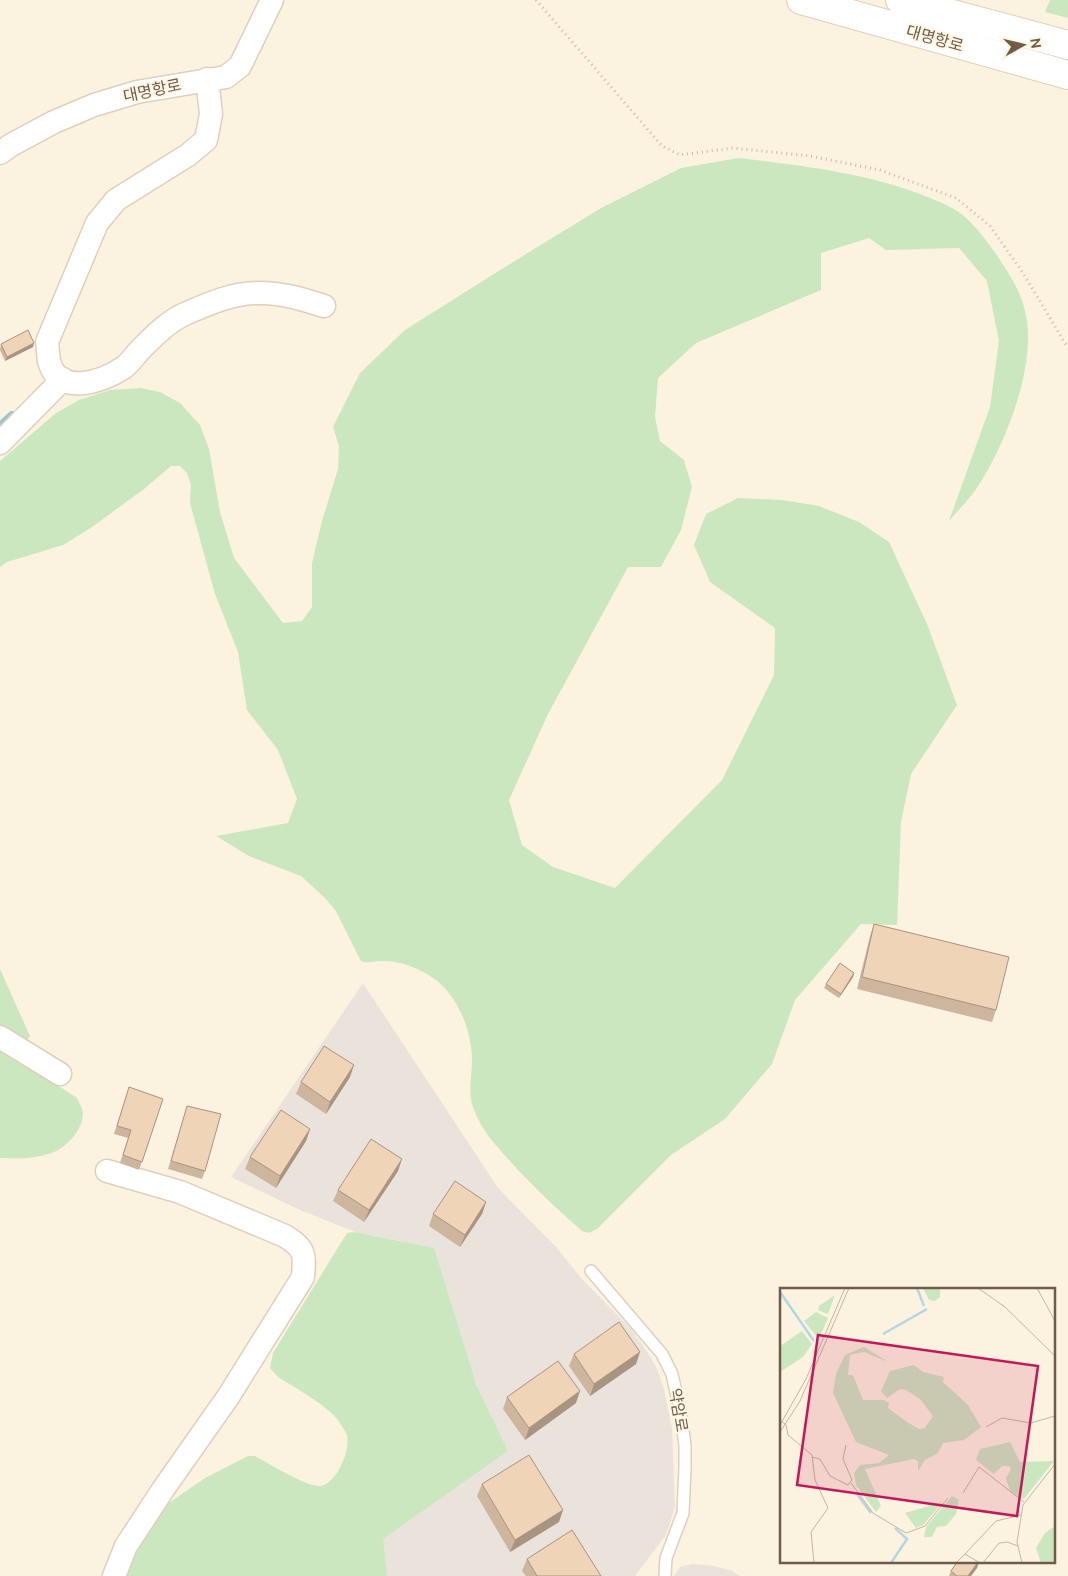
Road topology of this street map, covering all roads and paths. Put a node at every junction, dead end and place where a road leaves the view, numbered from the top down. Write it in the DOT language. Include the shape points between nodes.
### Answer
graph roads {
  1 [pos="272,0"];
  2 [pos="536,0"];
  3 [pos="801,0"];
  4 [pos="900,0"];
  5 [pos="1068,45"];
  6 [pos="1068,75"];
  7 [pos="207,79"];
  8 [pos="0,153"];
  9 [pos="324,306"];
  10 [pos="1068,348"];
  11 [pos="64,379"];
  12 [pos="0,443"];
  13 [pos="0,1037"];
  14 [pos="60,1074"];
  15 [pos="107,1171"];
  16 [pos="591,1270"];
  17 [pos="114,1576"];
  18 [pos="666,1576"];
  1 -- 7 [label="street, 대명항로" via="240,66 226,76"];
  2 -- 10 [label="path" via="662,146 680,155 732,148 810,156 880,170 956,198 990,226"];
  3 -- 6 [label="main road, 대명항로"];
  4 -- 5 [label="main road, 대명항로"];
  7 -- 8 [label="street, 대명항로" via="137,92 94,105 54,122"];
  7 -- 11 [label="street" via="211,114 206,140 116,200 97,223 47,342 49,362 57,375"];
  9 -- 11 [label="street" via="290,296 256,292 227,298 184,314 157,333 125,367 104,378 87,384 72,384"];
  11 -- 12 [label="street"];
  13 -- 14 [label="street"];
  15 -- 17 [label="street" via="180,1192 285,1236 299,1245 304,1262 303,1277 228,1397 126,1546"];
  16 -- 18 [label="lane, 약암로" via="662,1354 672,1374 680,1410 686,1468 683,1512 666,1558"];
}
